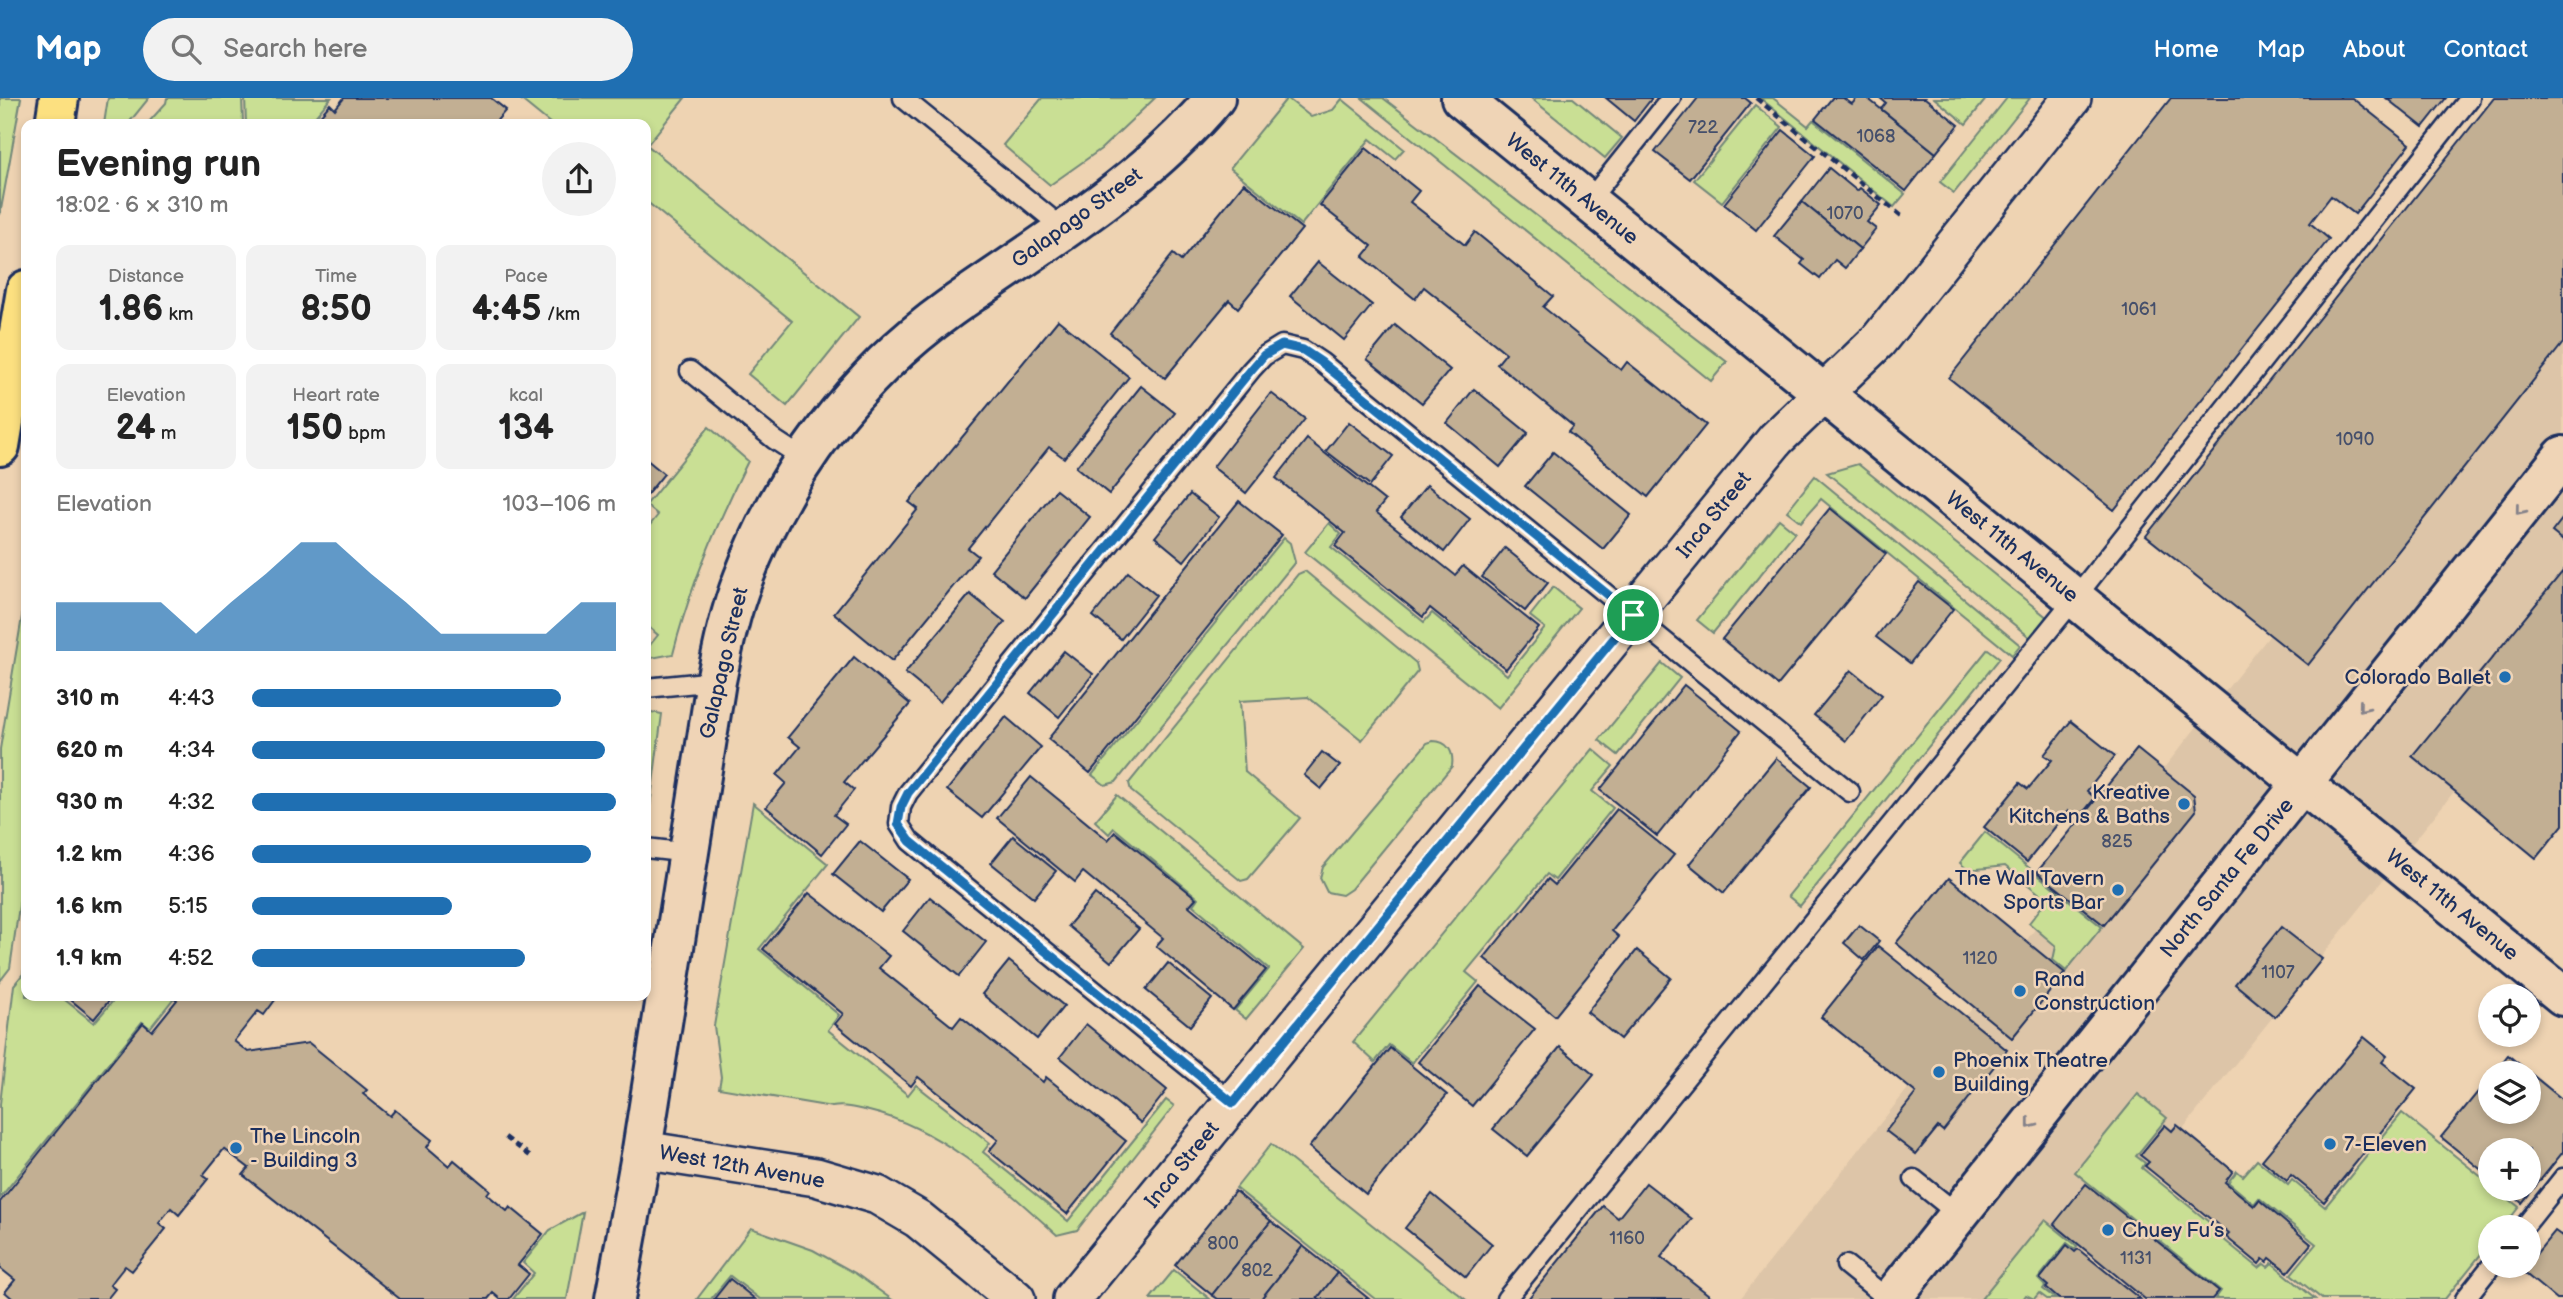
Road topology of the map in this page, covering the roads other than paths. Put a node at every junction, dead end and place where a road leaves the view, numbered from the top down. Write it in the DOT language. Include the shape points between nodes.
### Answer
graph roads {
  1 [pos="59,98"];
  2 [pos="903,98"];
  3 [pos="1215,98"];
  4 [pos="1461,98"];
  5 [pos="1671,98"];
  6 [pos="2072,98"];
  7 [pos="2470,98"];
  8 [pos="56,119"];
  9 [pos="1588,202"];
  10 [pos="1064,229"];
  11 [pos="21,320"];
  12 [pos="690,371"];
  13 [pos="1823,393"];
  14 [pos="0,446"];
  15 [pos="2563,456"];
  16 [pos="804,459"];
  17 [pos="2075,598"];
  18 [pos="1633,615"];
  19 [pos="716,681"];
  20 [pos="651,688"];
  21 [pos="2302,783"];
  22 [pos="1850,792"];
  23 [pos="651,849"];
  24 [pos="689,853"];
  25 [pos="2563,996"];
  26 [pos="1233,1103"];
  27 [pos="642,1150"];
  28 [pos="2563,1178"];
  29 [pos="1914,1179"];
  30 [pos="1959,1215"];
  31 [pos="2534,1215"];
  32 [pos="1846,1265"];
  33 [pos="2482,1278"];
  34 [pos="615,1299"];
  35 [pos="1016,1299"];
  36 [pos="1072,1299"];
  37 [pos="1506,1299"];
  38 [pos="1890,1299"];
  39 [pos="2465,1299"];
  1 -- 8 [label="main road"];
  2 -- 10 [label="lane"];
  3 -- 10 [label="street, Galapago Street" via="1147,168"];
  4 -- 9 [label="street, West 11th Avenue"];
  5 -- 9 [label="lane"];
  6 -- 13 [label="street, Inca Street" via="1878,341"];
  7 -- 17 [label="lane"];
  9 -- 13 [label="street, West 11th Avenue"];
  10 -- 16 [label="street, Galapago Street" via="909,341 848,402"];
  11 -- 14 [label="main road"];
  12 -- 16 [label="lane"];
  13 -- 17 [label="street, West 11th Avenue"];
  13 -- 18 [label="street, Inca Street" via="1776,439"];
  15 -- 21 [label="street, North Santa Fe Drive, one-way"];
  16 -- 19 [label="street, Galapago Street" via="764,530 743,580"];
  17 -- 21 [label="street, West 11th Avenue"];
  17 -- 37 [label="lane"];
  18 -- 22 [label="lane"];
  18 -- 26 [label="street, Inca Street"];
  18 -- 26 [label="lane" via="1303,350 1282,345 1264,355 1251,370 908,793 898,824 910,841"];
  19 -- 20 [label="lane"];
  19 -- 24 [label="street, Galapago Street"];
  21 -- 25 [label="street, West 11th Avenue"];
  21 -- 30 [label="street, North Santa Fe Drive, one-way"];
  23 -- 24 [label="lane"];
  24 -- 27 [label="street, Galapago Street"];
  26 -- 36 [label="street, Inca Street"];
  27 -- 34 [label="street, Galapago Street"];
  27 -- 35 [label="street, West 12th Avenue" via="816,1177 877,1195 918,1219"];
  28 -- 31 [label="lane"];
  29 -- 30 [label="lane"];
  30 -- 38 [label="street, North Santa Fe Drive"];
  32 -- 38 [label="lane"];
  33 -- 39 [label="lane"];
}
